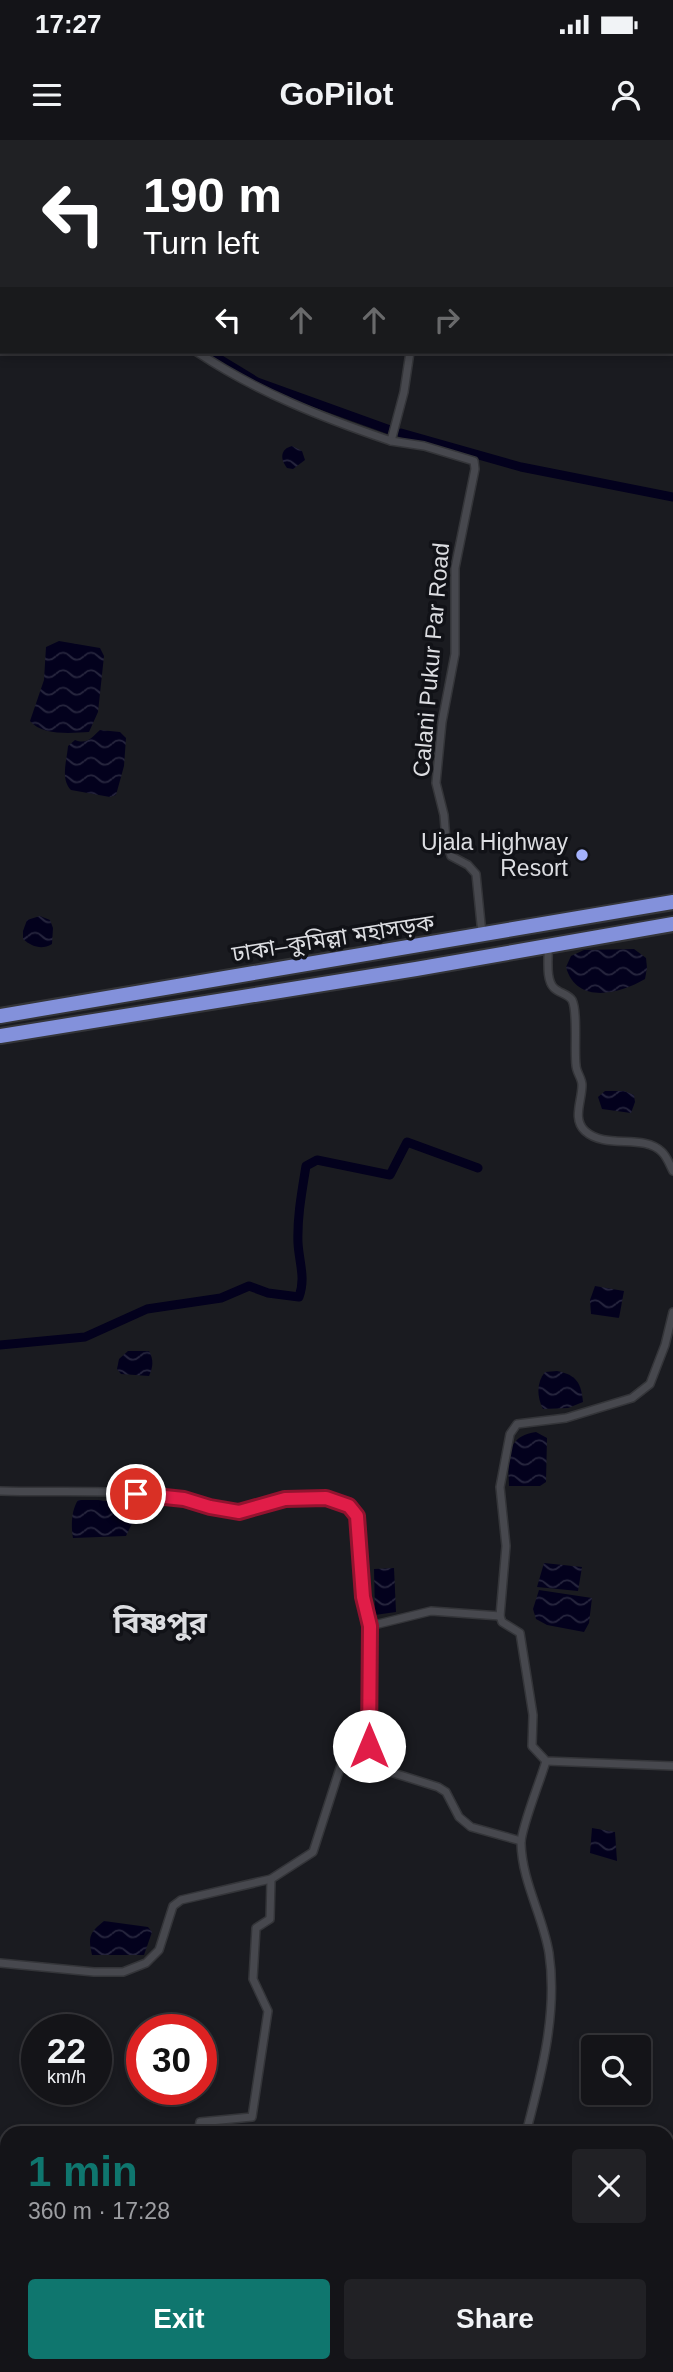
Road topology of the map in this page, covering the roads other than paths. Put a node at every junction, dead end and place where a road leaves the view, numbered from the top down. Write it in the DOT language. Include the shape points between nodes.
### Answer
graph roads {
  1 [pos="200,354"];
  2 [pos="410,354"];
  3 [pos="391,441"];
  4 [pos="673,902"];
  5 [pos="673,923"];
  6 [pos="482,936"];
  7 [pos="548,946"];
  8 [pos="0,1017"];
  9 [pos="0,1037"];
  10 [pos="673,1171"];
  11 [pos="673,1312"];
  12 [pos="0,1491"];
  13 [pos="500,1616"];
  14 [pos="370,1626"];
  15 [pos="369,1746"];
  16 [pos="546,1761"];
  17 [pos="673,1766"];
  18 [pos="521,1841"];
  19 [pos="271,1879"];
  20 [pos="0,1963"];
  21 [pos="199,2126"];
  22 [pos="528,2126"];
  1 -- 3 [label="street" via="233,375 322,417"];
  2 -- 3 [label="street"];
  3 -- 6 [label="street, Calani Pukur Par Road" via="474,461 455,568 455,654 436,783 451,856 476,874"];
  4 -- 6 [label="highway, ঢাকা–কুমিল্লা মহাসড়ক"];
  5 -- 7 [label="highway"];
  6 -- 8 [label="highway, ঢাকা–কুমিল্লা মহাসড়ক"];
  7 -- 9 [label="highway"];
  7 -- 10 [label="street" via="551,984 569,997 574,1007 576,1069 582,1082 580,1125 607,1140 656,1147"];
  11 -- 13 [label="street" via="650,1384 632,1398 566,1418 517,1424 510,1434 500,1487 506,1546"];
  12 -- 14 [label="street" via="88,1490 184,1499 239,1512 285,1499 326,1498 349,1506 357,1516 363,1597"];
  13 -- 14 [label="street" via="431,1611"];
  13 -- 16 [label="street" via="520,1633 533,1715 532,1746"];
  14 -- 15 [label="street"];
  15 -- 18 [label="street" via="387,1771 446,1792 459,1817 471,1827"];
  15 -- 19 [label="street" via="341,1765 313,1852"];
  16 -- 17 [label="street"];
  16 -- 18 [label="street"];
  18 -- 22 [label="street" via="549,1952 551,1997 544,2058"];
  19 -- 20 [label="street" via="181,1900 173,1906 159,1950 146,1963 123,1972"];
  19 -- 21 [label="street" via="270,1919 256,1928 253,1979 268,2011 252,2117 200,2122"];
}
